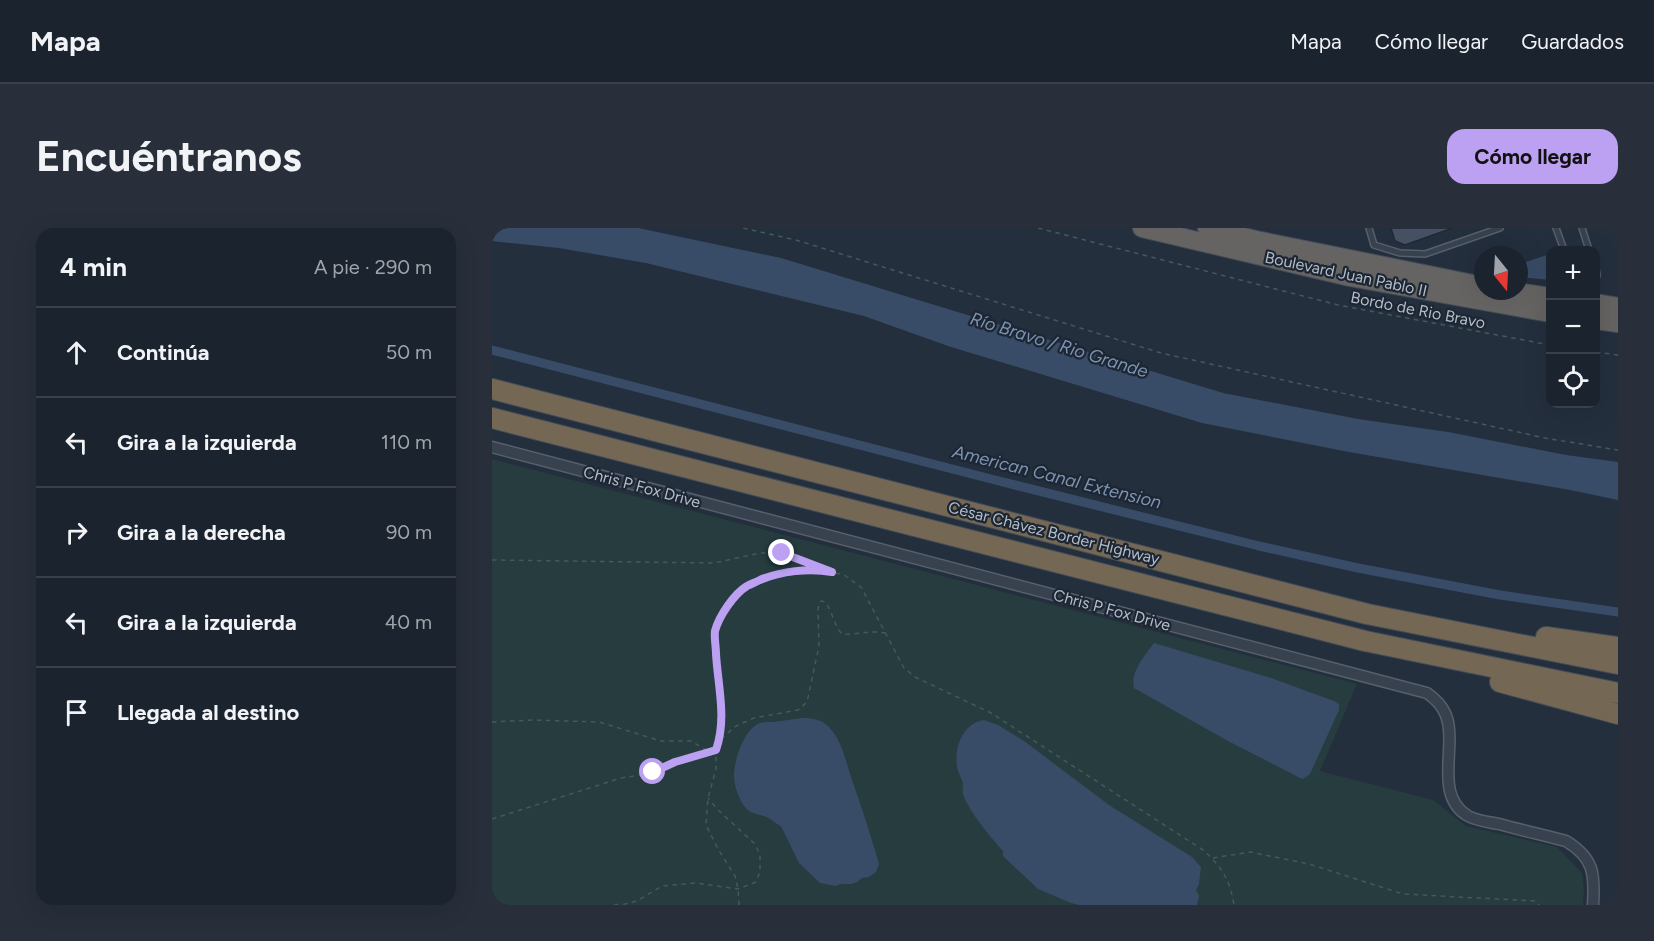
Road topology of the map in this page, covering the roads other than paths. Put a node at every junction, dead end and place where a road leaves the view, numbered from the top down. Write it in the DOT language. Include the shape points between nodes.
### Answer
graph roads {
  1 [pos="1142,228"];
  2 [pos="1369,228"];
  3 [pos="1500,228"];
  4 [pos="1556,228"];
  5 [pos="1582,228"];
  6 [pos="1213,229"];
  7 [pos="1240,232"];
  8 [pos="1563,246"];
  9 [pos="1589,246"];
  10 [pos="1474,284"];
  11 [pos="1528,294"];
  12 [pos="1546,296"];
  13 [pos="1600,304"];
  14 [pos="1618,307"];
  15 [pos="1546,312"];
  16 [pos="1600,321"];
  17 [pos="1618,323"];
  18 [pos="492,389"];
  19 [pos="492,418"];
  20 [pos="492,447"];
  21 [pos="1367,614"];
  22 [pos="1365,641"];
  23 [pos="1618,647"];
  24 [pos="1618,664"];
  25 [pos="1618,693"];
  26 [pos="1618,714"];
  27 [pos="1593,905"];
  1 -- 15 [label="highway, Boulevard Juan Pablo II" via="1350,277"];
  2 -- 3 [label="lane" via="1374,245 1400,253 1425,254"];
  4 -- 8 [label="lane"];
  5 -- 9 [label="lane"];
  6 -- 7 [label="highway, Boulevard Juan Pablo II"];
  7 -- 10 [label="highway, Boulevard Juan Pablo II"];
  11 -- 12 [label="highway"];
  13 -- 14 [label="highway"];
  16 -- 17 [label="highway"];
  18 -- 21 [label="highway, César Chávez Border Highway"];
  19 -- 22 [label="highway, César Chávez Border Highway"];
  20 -- 27 [label="street, Chris P Fox Drive" via="1427,693 1442,706 1449,723 1448,774 1456,804 1470,817 1566,841 1575,847 1592,868"];
  21 -- 23 [label="highway"];
  21 -- 24 [label="highway, César Chávez Border Highway"];
  22 -- 25 [label="highway, César Chávez Border Highway"];
  22 -- 26 [label="highway"];
}
